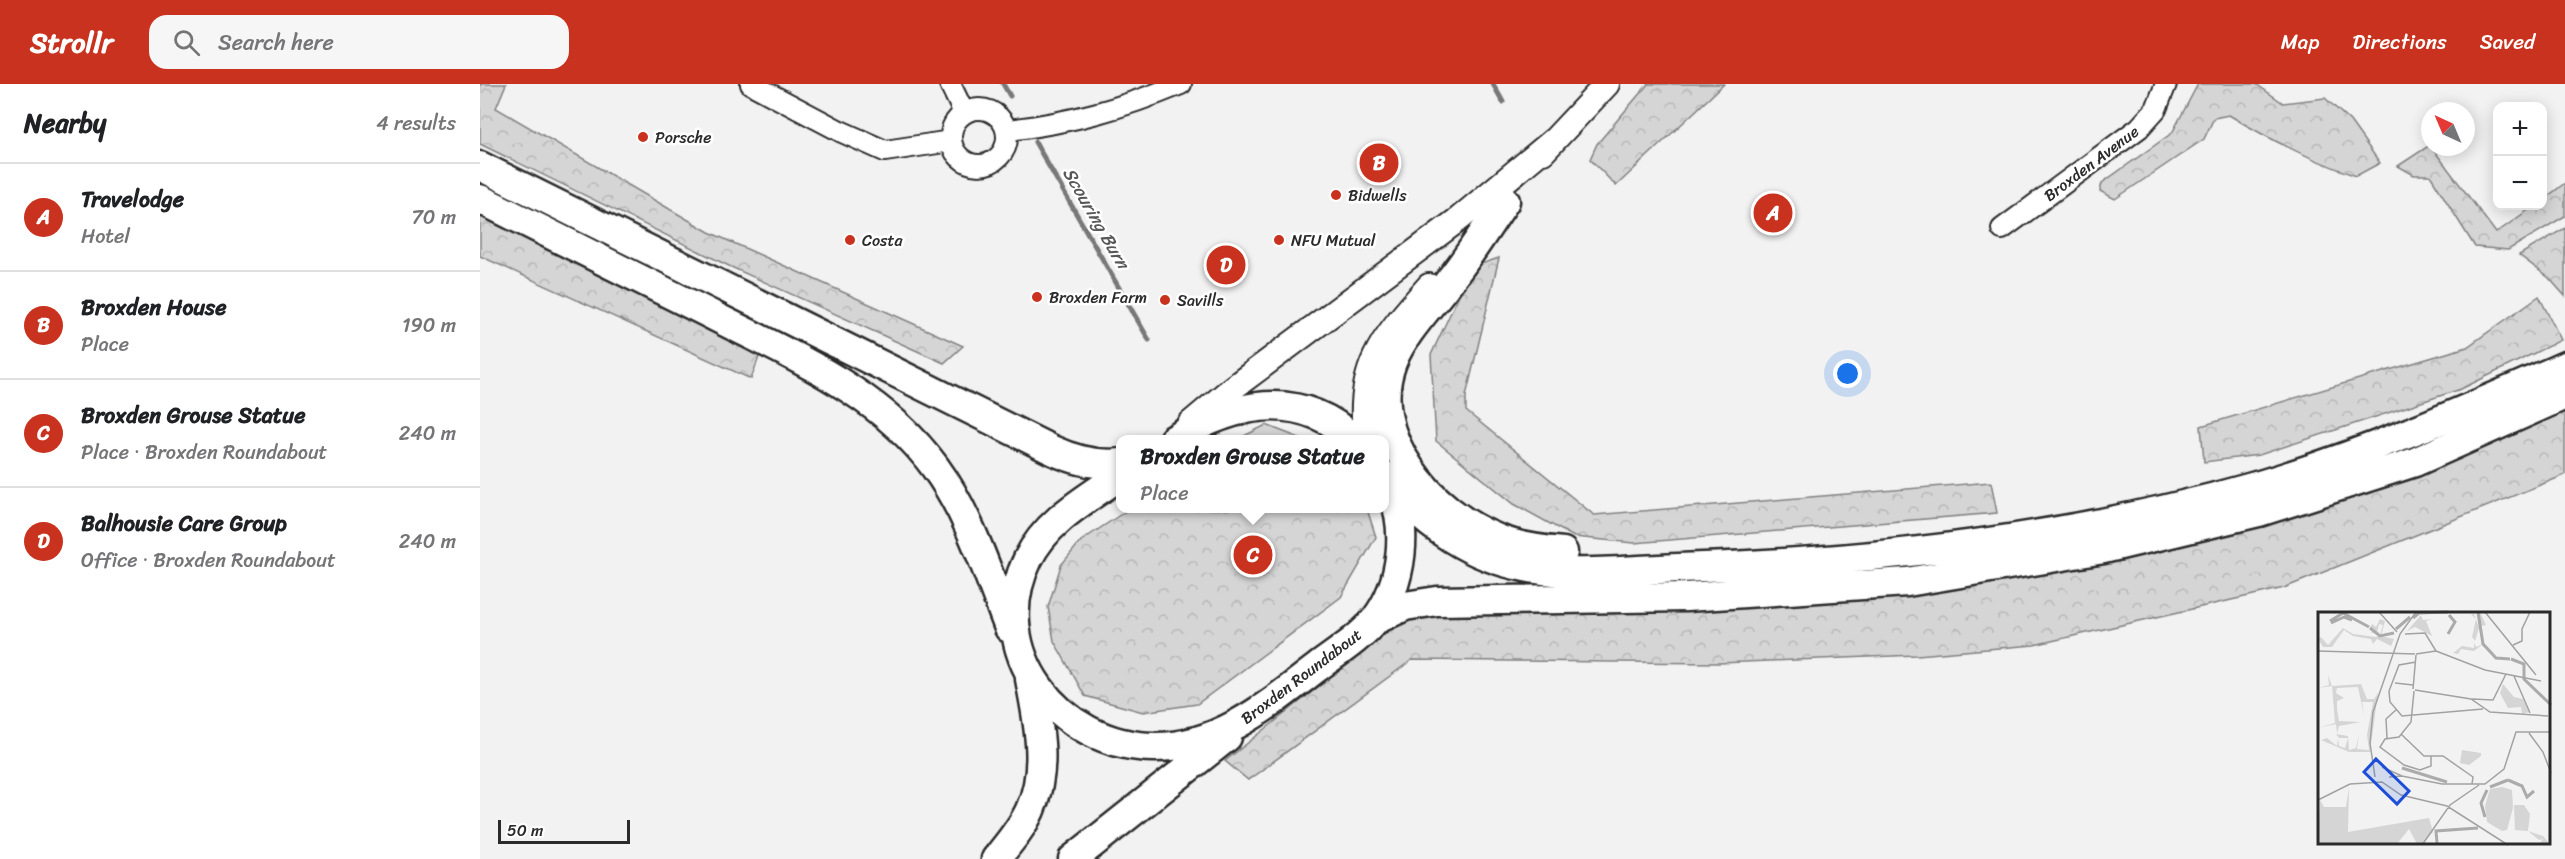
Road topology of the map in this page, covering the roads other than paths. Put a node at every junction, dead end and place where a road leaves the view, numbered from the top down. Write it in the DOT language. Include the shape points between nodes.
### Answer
graph roads {
  1 [pos="751,84"];
  2 [pos="950,84"];
  3 [pos="1181,84"];
  4 [pos="1607,84"];
  5 [pos="2166,84"];
  6 [pos="964,113"];
  7 [pos="1008,130"];
  8 [pos="1554,140"];
  9 [pos="951,141"];
  10 [pos="480,166"];
  11 [pos="480,199"];
  12 [pos="1505,201"];
  13 [pos="2002,229"];
  14 [pos="2565,366"];
  15 [pos="2565,395"];
  16 [pos="1179,435"];
  17 [pos="1182,435"];
  18 [pos="1347,435"];
  19 [pos="1366,435"];
  20 [pos="1116,463"];
  21 [pos="1116,479"];
  22 [pos="1389,481"];
  23 [pos="1389,488"];
  24 [pos="1729,567"];
  25 [pos="1375,620"];
  26 [pos="1017,647"];
  27 [pos="1029,674"];
  28 [pos="1252,717"];
  29 [pos="996,859"];
  30 [pos="1073,859"];
  1 -- 9 [label="street" via="885,151"];
  2 -- 6 [label="street"];
  3 -- 7 [label="street" via="1143,100 1061,124"];
  4 -- 8 [label="main road"];
  5 -- 13 [label="street, Broxden Avenue" via="2156,109 2139,128"];
  6 -- 7 [label="street" via="980,108 990,111"];
  6 -- 9 [label="street" via="954,123"];
  7 -- 9 [label="street" via="1006,148 988,164 974,166 961,160"];
  8 -- 12 [label="main road"];
  8 -- 16 [label="main road" via="1459,219 1234,387"];
  10 -- 20 [label="highway" via="1067,457 1098,464"];
  11 -- 26 [label="highway" via="820,370 885,414 920,448 948,485"];
  12 -- 19 [label="main road" via="1380,347 1366,385"];
  12 -- 24 [label="highway" via="1392,362 1387,384 1389,424 1403,457 1423,485 1459,518 1495,538 1535,549"];
  14 -- 24 [label="highway" via="2401,438 2262,484 2094,524 1926,552"];
  15 -- 25 [label="highway" via="2415,462 2259,512 2104,549 1907,582 1686,597 1437,601 1405,606"];
  17 -- 18 [label="highway" via="1219,414 1258,406 1316,415"];
  21 -- 26 [label="highway, Broxden Roundabout" via="1063,516 1028,558 1016,592"];
  22 -- 24 [label="highway" via="1412,507 1450,537 1490,558 1518,566 1605,570"];
  23 -- 25 [label="highway, Broxden Roundabout" via="1398,514 1400,551 1392,587"];
  25 -- 28 [label="highway, Broxden Roundabout"];
  26 -- 27 [label="highway, Broxden Roundabout"];
  27 -- 28 [label="highway, Broxden Roundabout" via="1071,720 1090,732 1134,746 1179,745"];
  27 -- 29 [label="highway" via="1038,721 1040,774 1029,812"];
  28 -- 30 [label="highway"];
}
